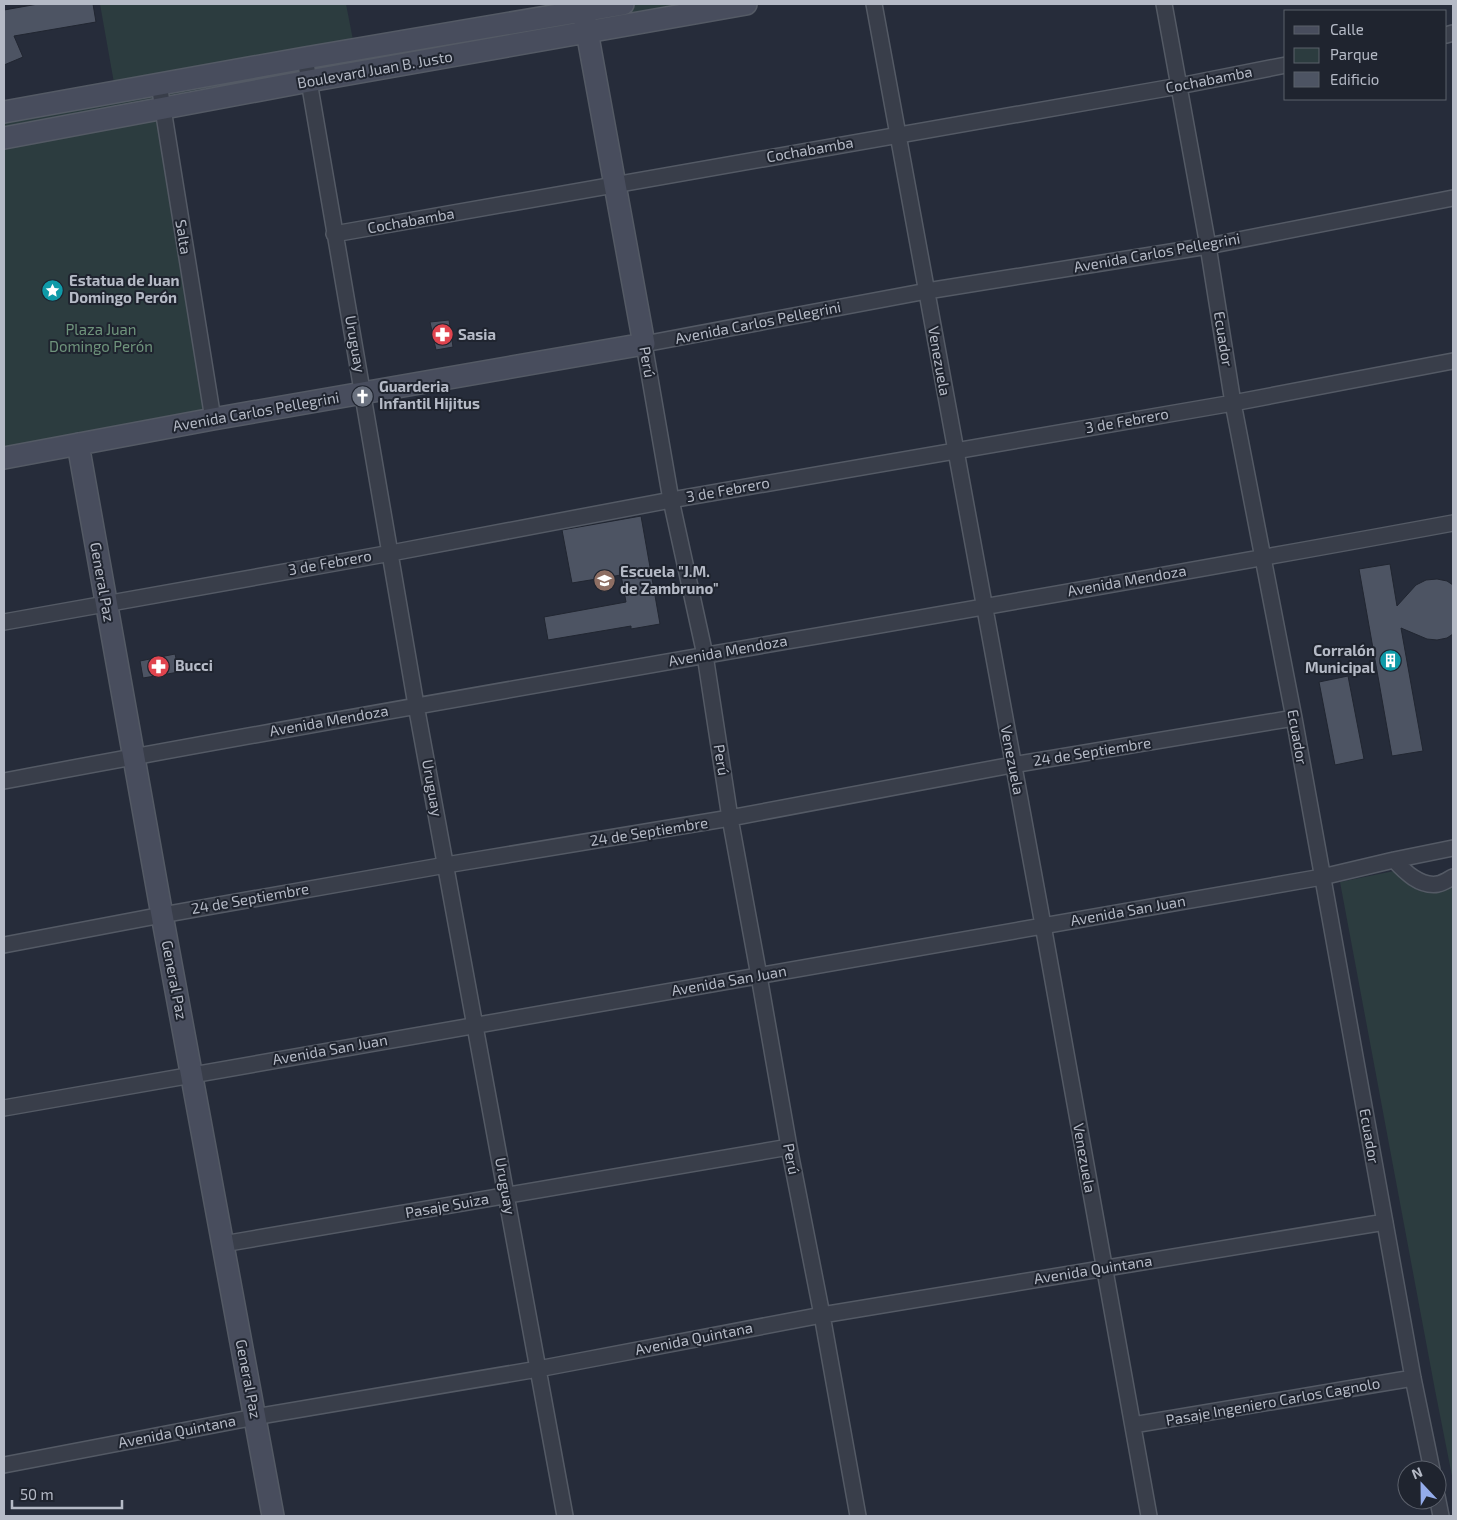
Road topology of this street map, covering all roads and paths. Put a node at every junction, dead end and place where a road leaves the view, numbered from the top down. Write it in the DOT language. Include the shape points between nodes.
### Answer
graph roads {
  1 [pos="623,4"];
  2 [pos="746,4"];
  3 [pos="874,4"];
  4 [pos="1164,4"];
  5 [pos="584,16"];
  6 [pos="305,58"];
  7 [pos="1284,66"];
  8 [pos="309,81"];
  9 [pos="159,84"];
  10 [pos="1179,86"];
  11 [pos="162,109"];
  12 [pos="4,112"];
  13 [pos="899,134"];
  14 [pos="4,138"];
  15 [pos="614,186"];
  16 [pos="1453,198"];
  17 [pos="334,234"];
  18 [pos="1208,246"];
  19 [pos="927,291"];
  20 [pos="644,344"];
  21 [pos="1453,361"];
  22 [pos="364,393"];
  23 [pos="1233,402"];
  24 [pos="212,419"];
  25 [pos="78,444"];
  26 [pos="955,450"];
  27 [pos="4,458"];
  28 [pos="671,500"];
  29 [pos="1453,523"];
  30 [pos="391,552"];
  31 [pos="1264,558"];
  32 [pos="105,603"];
  33 [pos="983,606"];
  34 [pos="4,622"];
  35 [pos="705,655"];
  36 [pos="416,705"];
  37 [pos="1294,718"];
  38 [pos="133,756"];
  39 [pos="1012,765"];
  40 [pos="4,781"];
  41 [pos="730,818"];
  42 [pos="1453,848"];
  43 [pos="1394,860"];
  44 [pos="446,865"];
  45 [pos="1322,877"];
  46 [pos="1453,877"];
  47 [pos="162,915"];
  48 [pos="1043,925"];
  49 [pos="4,945"];
  50 [pos="759,976"];
  51 [pos="476,1025"];
  52 [pos="192,1074"];
  53 [pos="4,1108"];
  54 [pos="788,1147"];
  55 [pos="507,1195"];
  56 [pos="1385,1222"];
  57 [pos="223,1244"];
  58 [pos="1103,1269"];
  59 [pos="822,1315"];
  60 [pos="538,1369"];
  61 [pos="1413,1378"];
  62 [pos="255,1417"];
  63 [pos="1133,1425"];
  64 [pos="1430,1460"];
  65 [pos="4,1465"];
  66 [pos="274,1516"];
  67 [pos="565,1516"];
  68 [pos="858,1516"];
  69 [pos="1149,1516"];
  1 -- 5 [label="street, Boulevard Juan B. Justo"];
  2 -- 5 [label="street, Boulevard Juan B. Justo"];
  3 -- 13 [label="street, Venezuela"];
  4 -- 10 [label="street, Ecuador"];
  5 -- 6 [label="street, Boulevard Juan B. Justo"];
  5 -- 8 [label="street, Boulevard Juan B. Justo"];
  5 -- 15 [label="street, Perú"];
  6 -- 8 [label="street, Uruguay"];
  6 -- 9 [label="street, Boulevard Juan B. Justo"];
  7 -- 10 [label="street, Cochabamba"];
  8 -- 11 [label="street, Boulevard Juan B. Justo"];
  8 -- 17 [label="street, Uruguay"];
  9 -- 11 [label="street, Salta"];
  9 -- 12 [label="street, Boulevard Juan B. Justo"];
  10 -- 13 [label="street, Cochabamba"];
  10 -- 18 [label="street, Ecuador"];
  11 -- 14 [label="street, Boulevard Juan B. Justo"];
  11 -- 24 [label="street, Salta"];
  13 -- 15 [label="street, Cochabamba"];
  13 -- 19 [label="street, Venezuela"];
  15 -- 17 [label="street, Cochabamba"];
  15 -- 20 [label="street, Perú"];
  16 -- 18 [label="street, Avenida Carlos Pellegrini"];
  17 -- 22 [label="street, Uruguay"];
  18 -- 19 [label="street, Avenida Carlos Pellegrini"];
  18 -- 23 [label="street, Ecuador"];
  19 -- 20 [label="street, Avenida Carlos Pellegrini"];
  19 -- 26 [label="street, Venezuela"];
  20 -- 22 [label="street, Avenida Carlos Pellegrini"];
  20 -- 28 [label="street, Perú"];
  21 -- 23 [label="street, 3 de Febrero"];
  22 -- 24 [label="street, Avenida Carlos Pellegrini"];
  22 -- 30 [label="street, Uruguay"];
  23 -- 26 [label="street, 3 de Febrero"];
  23 -- 31 [label="street, Ecuador"];
  24 -- 25 [label="street, Avenida Carlos Pellegrini"];
  25 -- 27 [label="street, Avenida Carlos Pellegrini"];
  25 -- 32 [label="street, General Paz"];
  26 -- 28 [label="street, 3 de Febrero"];
  26 -- 33 [label="street, Venezuela"];
  28 -- 30 [label="street, 3 de Febrero"];
  28 -- 35 [label="street, Perú"];
  29 -- 31 [label="street, Avenida Mendoza"];
  30 -- 32 [label="street, 3 de Febrero"];
  30 -- 36 [label="street, Uruguay"];
  31 -- 33 [label="street, Avenida Mendoza"];
  31 -- 37 [label="street, Ecuador"];
  32 -- 34 [label="street, 3 de Febrero"];
  32 -- 38 [label="street, General Paz"];
  33 -- 35 [label="street, Avenida Mendoza"];
  33 -- 39 [label="street, Venezuela"];
  35 -- 36 [label="street, Avenida Mendoza"];
  35 -- 41 [label="street, Perú"];
  36 -- 38 [label="street, Avenida Mendoza"];
  36 -- 44 [label="street, Uruguay"];
  37 -- 39 [label="street, 24 de Septiembre"];
  37 -- 45 [label="street, Ecuador"];
  38 -- 40 [label="street, Avenida Mendoza"];
  38 -- 47 [label="street, General Paz"];
  39 -- 41 [label="street, 24 de Septiembre"];
  39 -- 48 [label="street, Venezuela"];
  41 -- 44 [label="street, 24 de Septiembre"];
  41 -- 50 [label="street, Perú"];
  42 -- 43 [label="street, Avenida San Juan"];
  43 -- 45 [label="street, Avenida San Juan"];
  43 -- 46 [label="street" via="1418,881 1438,884"];
  44 -- 47 [label="street, 24 de Septiembre"];
  44 -- 51 [label="street, Uruguay"];
  45 -- 48 [label="street, Avenida San Juan"];
  45 -- 56 [label="street, Ecuador"];
  47 -- 49 [label="street, 24 de Septiembre"];
  47 -- 52 [label="street, General Paz"];
  48 -- 50 [label="street, Avenida San Juan"];
  48 -- 58 [label="street, Venezuela"];
  50 -- 51 [label="street, Avenida San Juan"];
  50 -- 54 [label="street, Perú"];
  51 -- 52 [label="street, Avenida San Juan"];
  51 -- 55 [label="street, Uruguay"];
  52 -- 53 [label="street, Avenida San Juan"];
  52 -- 57 [label="street, General Paz"];
  54 -- 55 [label="street, Pasaje Suiza"];
  54 -- 59 [label="street, Perú"];
  55 -- 57 [label="street, Pasaje Suiza"];
  55 -- 60 [label="street, Uruguay"];
  56 -- 58 [label="street, Avenida Quintana"];
  56 -- 61 [label="street, Ecuador"];
  57 -- 62 [label="street, General Paz"];
  58 -- 59 [label="street, Avenida Quintana"];
  58 -- 63 [label="street, Venezuela"];
  59 -- 60 [label="street, Avenida Quintana"];
  59 -- 68 [label="street, Perú"];
  60 -- 62 [label="street, Avenida Quintana"];
  60 -- 67 [label="street, Uruguay"];
  61 -- 63 [label="street, Pasaje Ingeniero Carlos Cagnolo"];
  61 -- 64 [label="street, Ecuador"];
  62 -- 65 [label="street, Avenida Quintana"];
  62 -- 66 [label="street, General Paz"];
  63 -- 69 [label="street, Venezuela"];
}
